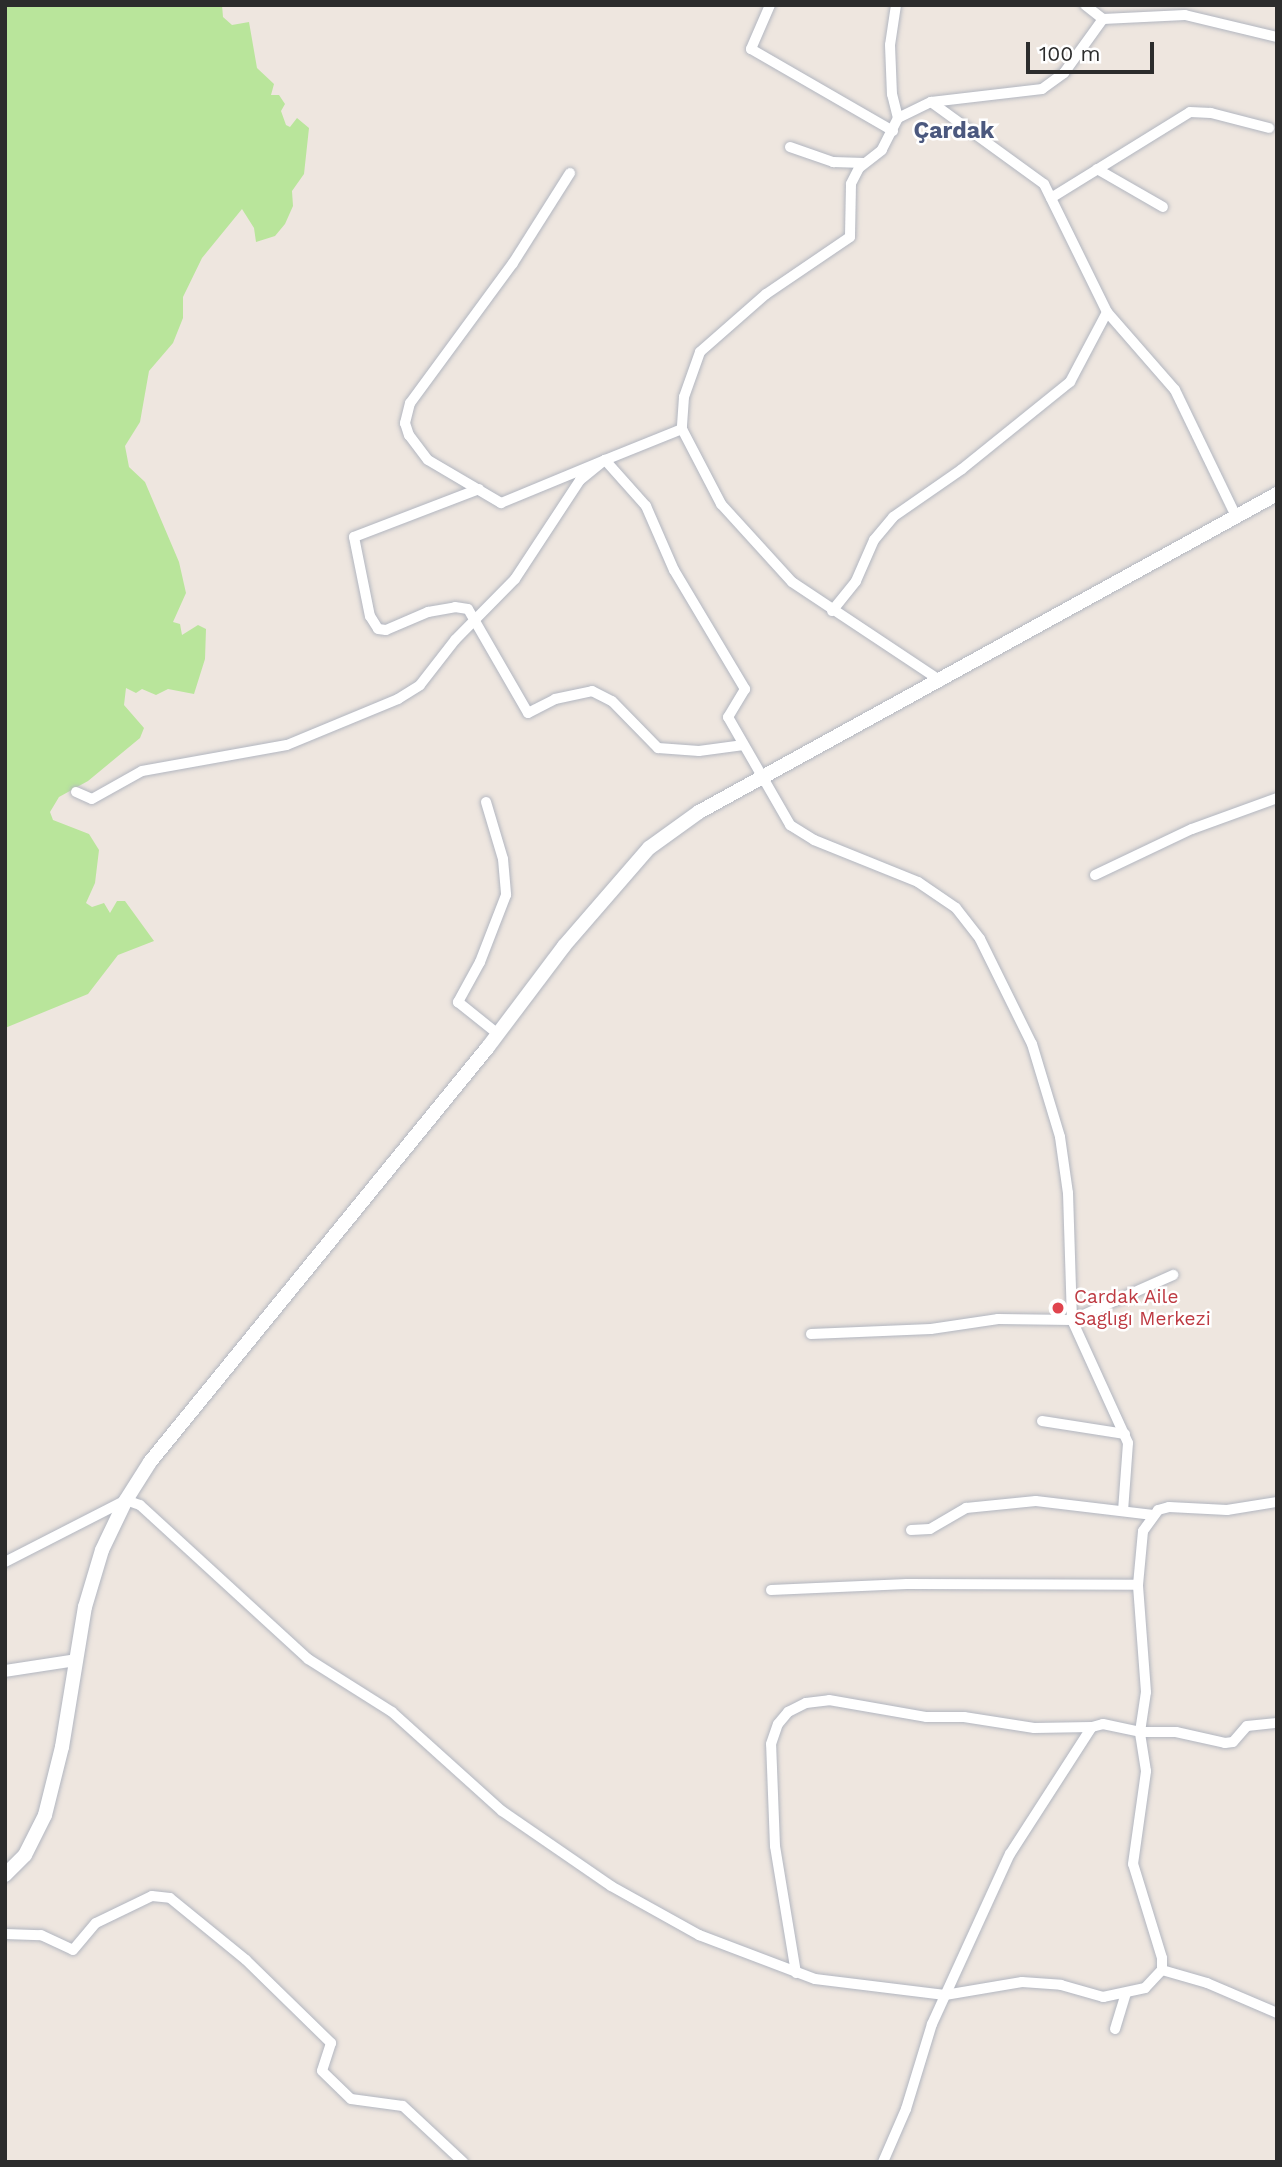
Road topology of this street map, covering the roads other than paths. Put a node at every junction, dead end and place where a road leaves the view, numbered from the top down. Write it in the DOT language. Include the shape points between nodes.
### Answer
graph roads {
  1 [pos="770,5"];
  2 [pos="896,5"];
  3 [pos="1085,5"];
  4 [pos="1103,19"];
  5 [pos="1277,37"];
  6 [pos="931,102"];
  7 [pos="898,118"];
  8 [pos="1269,128"];
  9 [pos="893,131"];
  10 [pos="790,147"];
  11 [pos="865,163"];
  12 [pos="1097,169"];
  13 [pos="570,173"];
  14 [pos="1051,198"];
  15 [pos="1163,207"];
  16 [pos="1107,312"];
  17 [pos="682,429"];
  18 [pos="605,460"];
  19 [pos="480,489"];
  20 [pos="1277,494"];
  21 [pos="1237,518"];
  22 [pos="832,611"];
  23 [pos="476,619"];
  24 [pos="941,681"];
  25 [pos="744,745"];
  26 [pos="763,779"];
  27 [pos="76,792"];
  28 [pos="1277,798"];
  29 [pos="486,803"];
  30 [pos="1095,875"];
  31 [pos="498,1034"];
  32 [pos="1173,1275"];
  33 [pos="1072,1320"];
  34 [pos="811,1334"];
  35 [pos="1042,1421"];
  36 [pos="1125,1434"];
  37 [pos="126,1500"];
  38 [pos="1277,1502"];
  39 [pos="1123,1511"];
  40 [pos="1153,1516"];
  41 [pos="911,1530"];
  42 [pos="5,1562"];
  43 [pos="1138,1585"];
  44 [pos="771,1590"];
  45 [pos="76,1660"];
  46 [pos="5,1671"];
  47 [pos="1277,1723"];
  48 [pos="1092,1727"];
  49 [pos="1140,1732"];
  50 [pos="5,1875"];
  51 [pos="5,1934"];
  52 [pos="1162,1970"];
  53 [pos="796,1973"];
  54 [pos="1126,1994"];
  55 [pos="945,1995"];
  56 [pos="1277,2012"];
  57 [pos="1115,2029"];
  58 [pos="463,2162"];
  59 [pos="883,2162"];
  1 -- 9 [label="street" via="751,49"];
  2 -- 7 [label="street" via="890,45 891,94"];
  3 -- 4 [label="street"];
  4 -- 5 [label="street" via="1185,15"];
  4 -- 6 [label="street" via="1065,73 1042,89"];
  6 -- 7 [label="street"];
  6 -- 14 [label="street" via="1044,184"];
  7 -- 9 [label="street"];
  8 -- 12 [label="street" via="1195,111"];
  9 -- 11 [label="street"];
  10 -- 11 [label="street" via="833,162"];
  11 -- 17 [label="street" via="851,184 850,237 766,294 700,352 684,397"];
  12 -- 14 [label="street"];
  12 -- 15 [label="street"];
  13 -- 19 [label="street" via="406,415 409,435 428,460"];
  14 -- 16 [label="street"];
  16 -- 21 [label="street" via="1175,390"];
  16 -- 22 [label="street" via="1070,382 886,523 856,581"];
  17 -- 18 [label="street"];
  17 -- 22 [label="street" via="721,503 792,582"];
  18 -- 19 [label="street" via="501,503"];
  18 -- 23 [label="street" via="580,480 515,579"];
  18 -- 25 [label="street" via="646,506 674,570 746,688 728,712"];
  19 -- 23 [label="street" via="354,537 370,616 378,629 455,607 468,609"];
  20 -- 21 [label="main road"];
  21 -- 24 [label="main road"];
  22 -- 24 [label="street"];
  23 -- 25 [label="street" via="528,713 555,699 592,691 612,701 658,748 699,751"];
  23 -- 27 [label="street" via="434,663 420,685 398,699 287,745 181,768 142,771 92,799"];
  24 -- 26 [label="main road"];
  25 -- 26 [label="street"];
  26 -- 31 [label="main road" via="699,812 649,848 564,946"];
  26 -- 33 [label="street" via="799,833 918,882 956,908 980,939 1032,1044 1060,1137 1068,1193"];
  28 -- 30 [label="street" via="1192,829"];
  29 -- 31 [label="street" via="503,859 506,895 458,1002"];
  31 -- 37 [label="main road" via="150,1462"];
  32 -- 33 [label="street"];
  33 -- 34 [label="street" via="998,1319 931,1329"];
  33 -- 36 [label="street"];
  35 -- 36 [label="street"];
  36 -- 39 [label="street"];
  37 -- 42 [label="street"];
  37 -- 45 [label="main road" via="102,1550"];
  37 -- 53 [label="street" via="140,1505 203,1559 308,1659 392,1712 502,1811 658,1913"];
  38 -- 40 [label="street" via="1227,1510 1169,1507"];
  39 -- 40 [label="street"];
  39 -- 41 [label="street" via="1036,1501 966,1508 930,1529"];
  40 -- 43 [label="street" via="1140,1541"];
  43 -- 44 [label="street" via="986,1588 907,1584"];
  43 -- 49 [label="street" via="1146,1692"];
  45 -- 46 [label="street"];
  45 -- 50 [label="main road" via="46,1815 25,1855"];
  47 -- 49 [label="street" via="1247,1726 1233,1742 1225,1743 1176,1732"];
  48 -- 49 [label="street" via="1103,1724"];
  48 -- 53 [label="street" via="1034,1728 964,1717 926,1717 829,1700 806,1703 788,1712 771,1744 775,1846"];
  48 -- 55 [label="street" via="1010,1854"];
  49 -- 52 [label="street" via="1146,1771 1133,1864"];
  51 -- 58 [label="street" via="41,1935 73,1950 96,1923 152,1896 170,1898 246,1960 331,2043 322,2071 351,2099 403,2105"];
  52 -- 54 [label="street" via="1145,1988"];
  52 -- 56 [label="street"];
  53 -- 55 [label="street"];
  54 -- 55 [label="street" via="1103,1997 1061,1985 1022,1982"];
  54 -- 57 [label="street"];
  55 -- 59 [label="street"];
}
